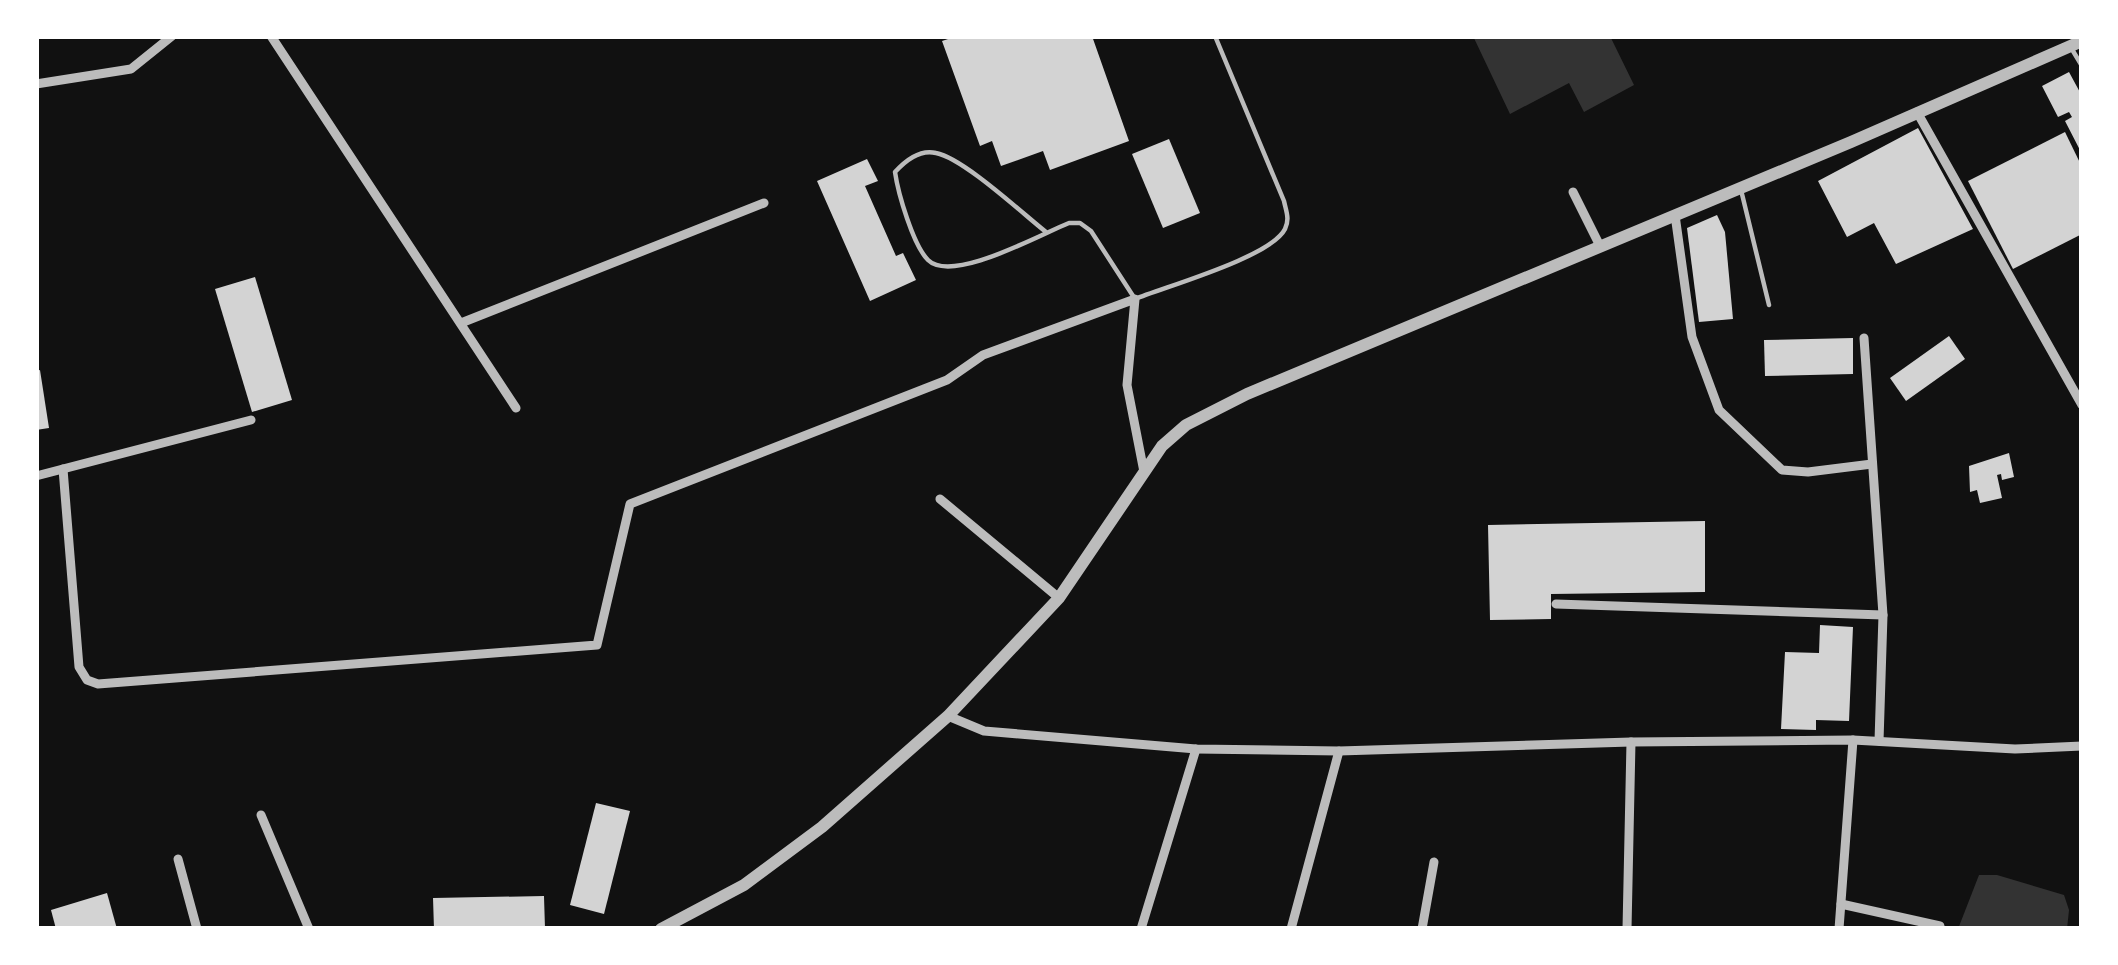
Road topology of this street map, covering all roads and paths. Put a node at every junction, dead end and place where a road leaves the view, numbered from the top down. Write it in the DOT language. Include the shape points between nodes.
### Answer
graph roads {
  1 [pos="172,36"];
  2 [pos="271,36"];
  3 [pos="1215,36"];
  4 [pos="2076,43"];
  5 [pos="2082,66"];
  6 [pos="36,84"];
  7 [pos="1917,112"];
  8 [pos="1740,188"];
  9 [pos="1573,193"];
  10 [pos="764,203"];
  11 [pos="1675,215"];
  12 [pos="1046,232"];
  13 [pos="1600,246"];
  14 [pos="1135,298"];
  15 [pos="1769,305"];
  16 [pos="461,323"];
  17 [pos="1864,338"];
  18 [pos="2082,406"];
  19 [pos="516,408"];
  20 [pos="250,420"];
  21 [pos="1872,464"];
  22 [pos="64,469"];
  23 [pos="1144,472"];
  24 [pos="36,476"];
  25 [pos="940,499"];
  26 [pos="1059,598"];
  27 [pos="1556,604"];
  28 [pos="1882,615"];
  29 [pos="947,716"];
  30 [pos="1852,740"];
  31 [pos="1879,741"];
  32 [pos="1631,742"];
  33 [pos="2082,746"];
  34 [pos="1196,749"];
  35 [pos="1339,751"];
  36 [pos="261,815"];
  37 [pos="178,859"];
  38 [pos="1434,862"];
  39 [pos="1841,904"];
  40 [pos="1940,926"];
  41 [pos="197,929"];
  42 [pos="309,929"];
  43 [pos="661,929"];
  44 [pos="1141,929"];
  45 [pos="1291,929"];
  46 [pos="1422,929"];
  47 [pos="1627,929"];
  48 [pos="1839,929"];
  1 -- 6 [label="street" via="131,69"];
  2 -- 16 [label="street"];
  3 -- 14 [label="lane" via="1288,220 1275,242"];
  4 -- 5 [label="lane"];
  4 -- 7 [label="street"];
  7 -- 8 [label="street"];
  7 -- 18 [label="street"];
  8 -- 11 [label="street"];
  8 -- 15 [label="lane"];
  9 -- 13 [label="street"];
  10 -- 16 [label="street"];
  11 -- 13 [label="street"];
  11 -- 21 [label="street" via="1692,337 1719,410 1782,470"];
  12 -- 12 [label="lane" via="935,152 895,172 926,259 938,265 975,263"];
  12 -- 14 [label="lane" via="1080,223"];
  13 -- 23 [label="street" via="1247,394 1186,425"];
  14 -- 22 [label="street" via="630,504 597,645 98,684 80,667"];
  14 -- 23 [label="street" via="1127,386"];
  16 -- 19 [label="street"];
  17 -- 21 [label="street"];
  20 -- 22 [label="street"];
  21 -- 28 [label="street"];
  22 -- 24 [label="street"];
  23 -- 26 [label="street"];
  25 -- 26 [label="street"];
  26 -- 29 [label="street"];
  27 -- 28 [label="street"];
  28 -- 31 [label="street"];
  29 -- 34 [label="street" via="984,731"];
  29 -- 43 [label="street" via="822,827 744,885"];
  30 -- 31 [label="street"];
  30 -- 32 [label="street"];
  30 -- 39 [label="street"];
  31 -- 33 [label="street"];
  32 -- 35 [label="street"];
  32 -- 47 [label="street"];
  34 -- 35 [label="street"];
  34 -- 44 [label="street"];
  35 -- 45 [label="street"];
  36 -- 42 [label="street"];
  37 -- 41 [label="street"];
  38 -- 46 [label="street"];
  39 -- 40 [label="street"];
  39 -- 48 [label="street"];
}
